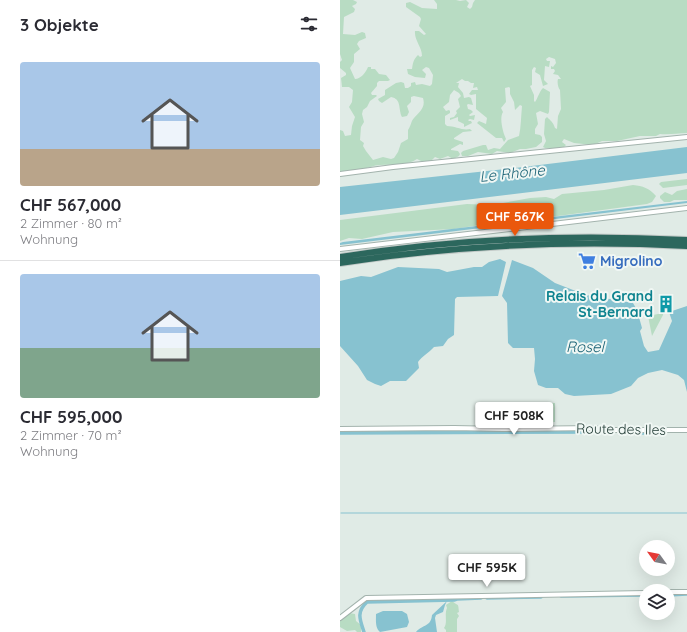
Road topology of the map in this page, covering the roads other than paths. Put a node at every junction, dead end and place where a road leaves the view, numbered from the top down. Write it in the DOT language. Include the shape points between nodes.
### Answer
graph roads {
  1 [pos="687,137"];
  2 [pos="340,174"];
  3 [pos="687,208"];
  4 [pos="687,240"];
  5 [pos="687,246"];
  6 [pos="340,249"];
  7 [pos="340,257"];
  8 [pos="340,263"];
  9 [pos="340,429"];
  10 [pos="687,430"];
  11 [pos="675,592"];
  12 [pos="687,592"];
  13 [pos="639,593"];
  14 [pos="340,618"];
  1 -- 2 [label="street" via="393,166"];
  3 -- 6 [label="street"];
  4 -- 7 [label="highway" via="596,237 511,239 431,245"];
  5 -- 8 [label="highway" via="595,243 512,245 431,251"];
  9 -- 10 [label="street, Route des Iles"];
  11 -- 12 [label="street"];
  13 -- 14 [label="street" via="366,598"];
}
